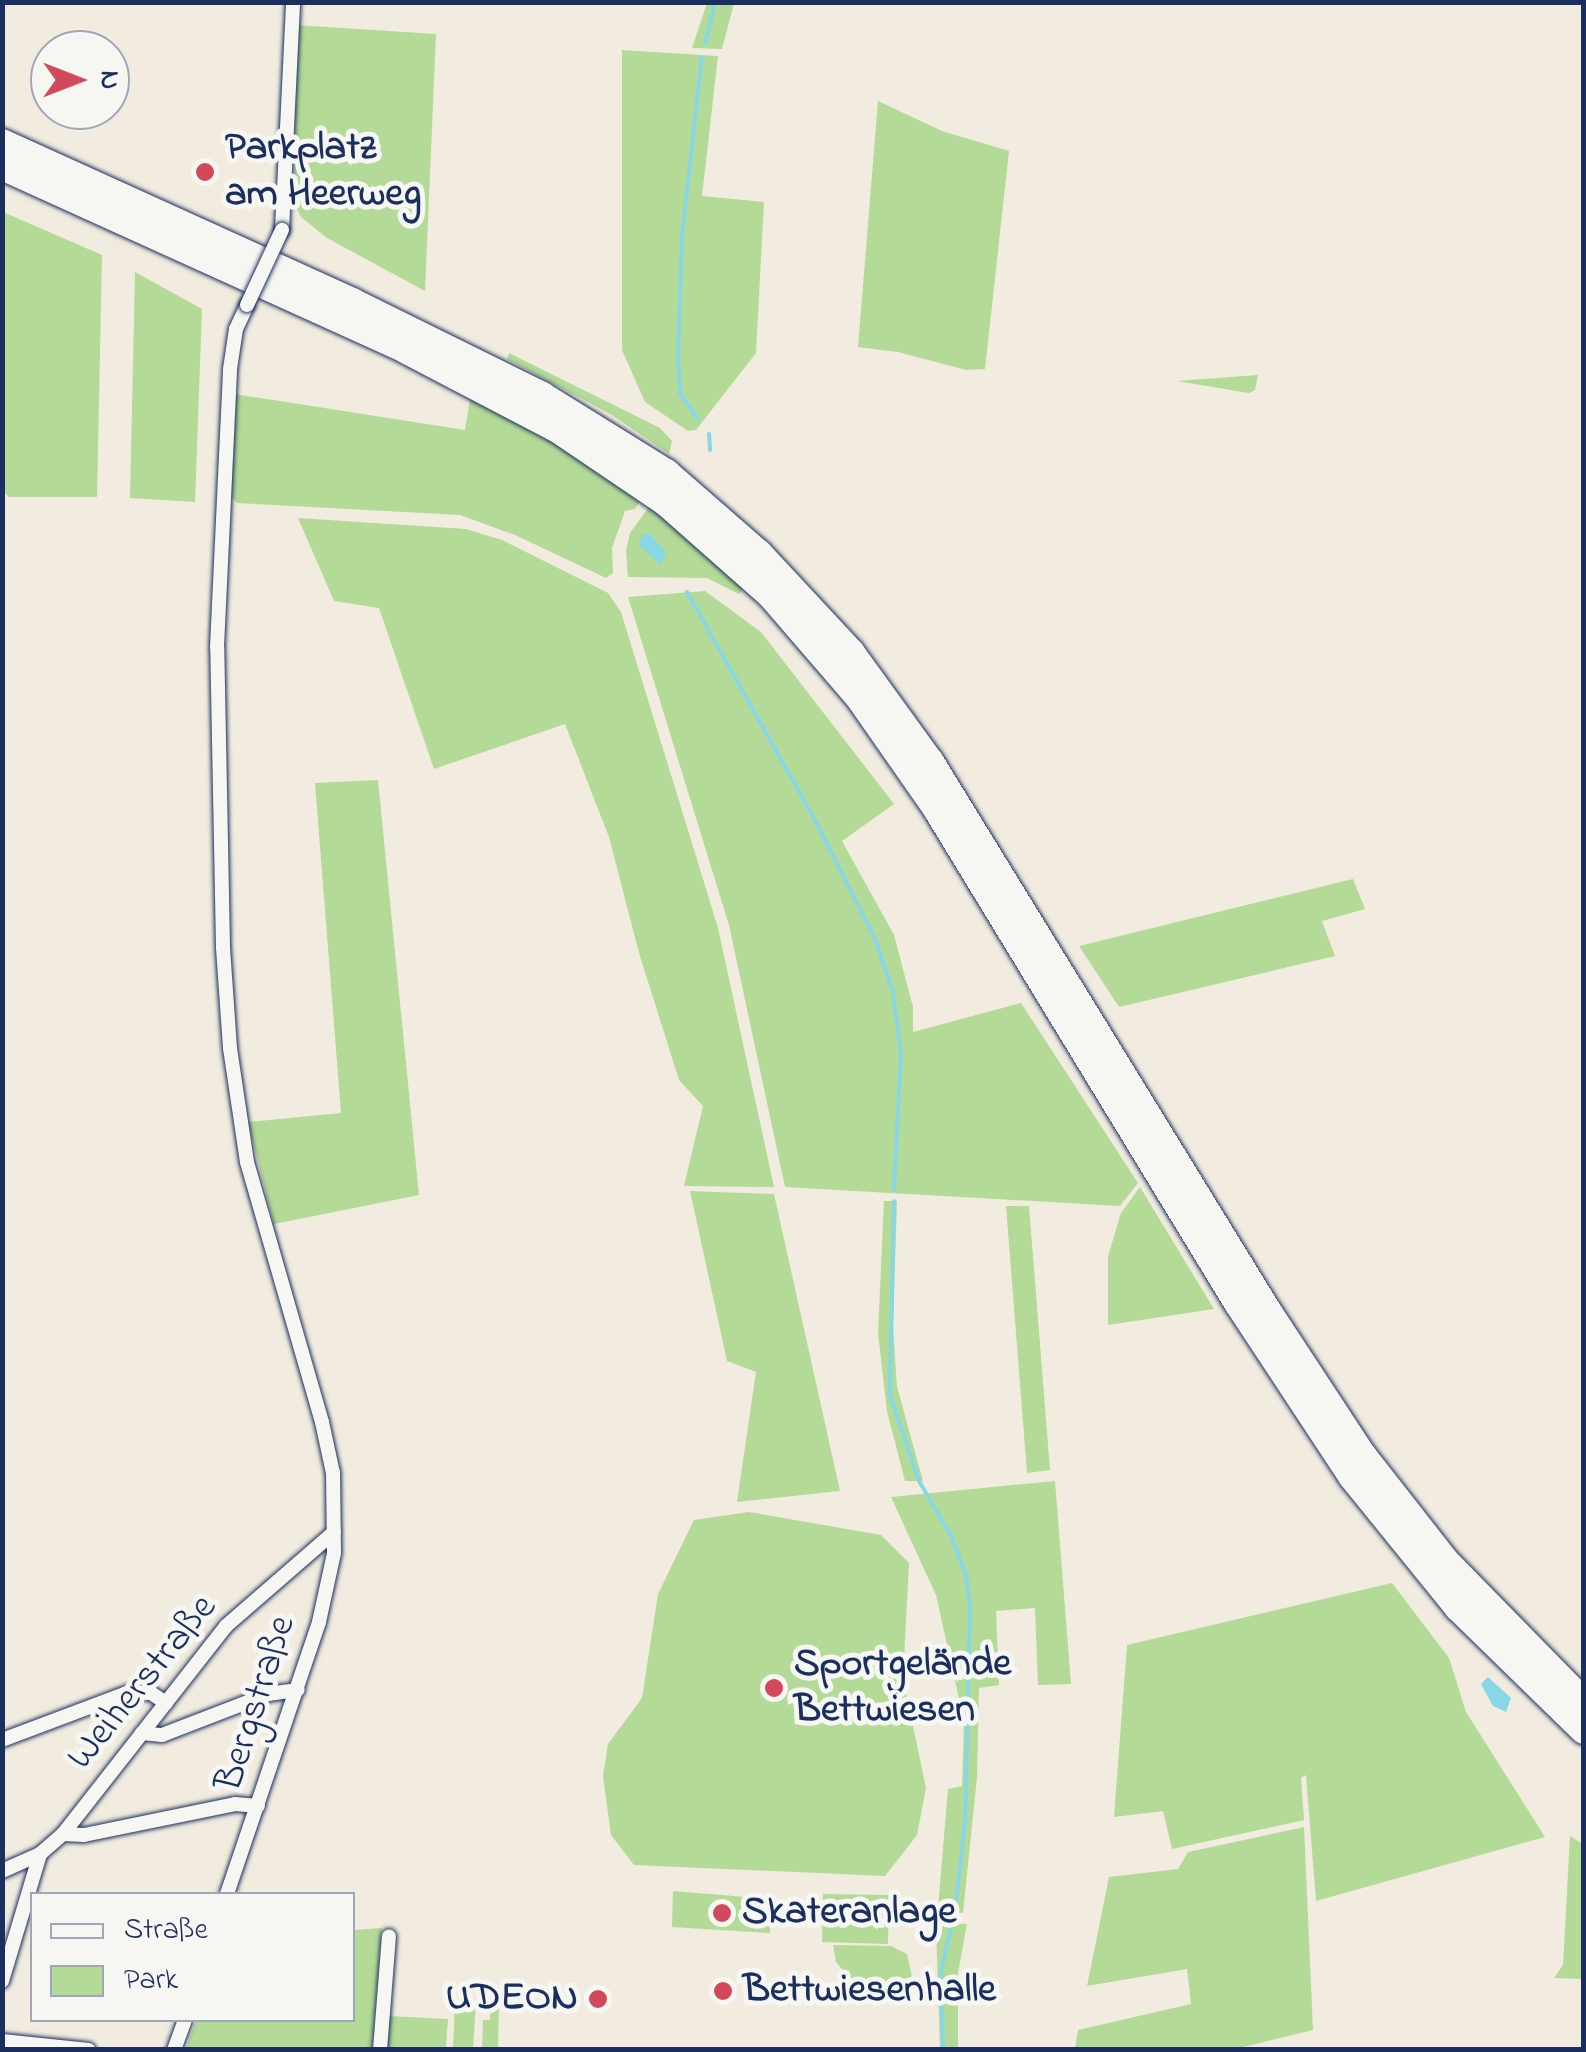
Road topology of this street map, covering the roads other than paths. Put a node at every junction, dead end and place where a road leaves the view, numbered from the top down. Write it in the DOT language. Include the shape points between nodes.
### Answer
graph roads {
  1 [pos="293,2"];
  2 [pos="2,144"];
  3 [pos="2,166"];
  4 [pos="642,470"];
  5 [pos="675,495"];
  6 [pos="334,1532"];
  7 [pos="298,1690"];
  8 [pos="166,1703"];
  9 [pos="1575,1709"];
  10 [pos="142,1733"];
  11 [pos="2,1740"];
  12 [pos="258,1806"];
  13 [pos="63,1834"];
  14 [pos="40,1854"];
  15 [pos="2,1871"];
  16 [pos="33,1892"];
  17 [pos="228,1892"];
  18 [pos="27,1923"];
  19 [pos="389,1936"];
  20 [pos="2,1981"];
  21 [pos="184,2022"];
  22 [pos="2,2041"];
  23 [pos="90,2050"];
  24 [pos="174,2050"];
  25 [pos="380,2050"];
  1 -- 6 [label="street, Bergstraße, bridge" via="282,230 236,329 230,369 217,647 223,946 247,1162 322,1422 333,1473"];
  2 -- 4 [label="highway" via="542,396"];
  3 -- 4 [label="highway" via="466,379"];
  4 -- 5 [label="highway"];
  5 -- 9 [label="highway" via="771,595 879,724 1312,1419 1424,1569 1526,1676"];
  5 -- 9 [label="highway" via="806,601 891,706 967,818 1324,1399 1424,1536"];
  6 -- 7 [label="street, Bergstraße" via="330,1584"];
  6 -- 8 [label="street, Weiherstraße" via="226,1626"];
  7 -- 10 [label="street" via="276,1691 162,1734"];
  7 -- 12 [label="street, Bergstraße"];
  8 -- 10 [label="street, Weiherstraße"];
  8 -- 11 [label="street" via="151,1693 130,1692"];
  10 -- 13 [label="street, Weiherstraße"];
  12 -- 13 [label="street" via="235,1804"];
  12 -- 17 [label="street, Bergstraße"];
  13 -- 14 [label="street, Weiherstraße"];
  14 -- 15 [label="street, Weiherstraße"];
  14 -- 16 [label="street"];
  18 -- 20 [label="street"];
  19 -- 25 [label="street"];
  21 -- 24 [label="street"];
  22 -- 23 [label="street"];
}
